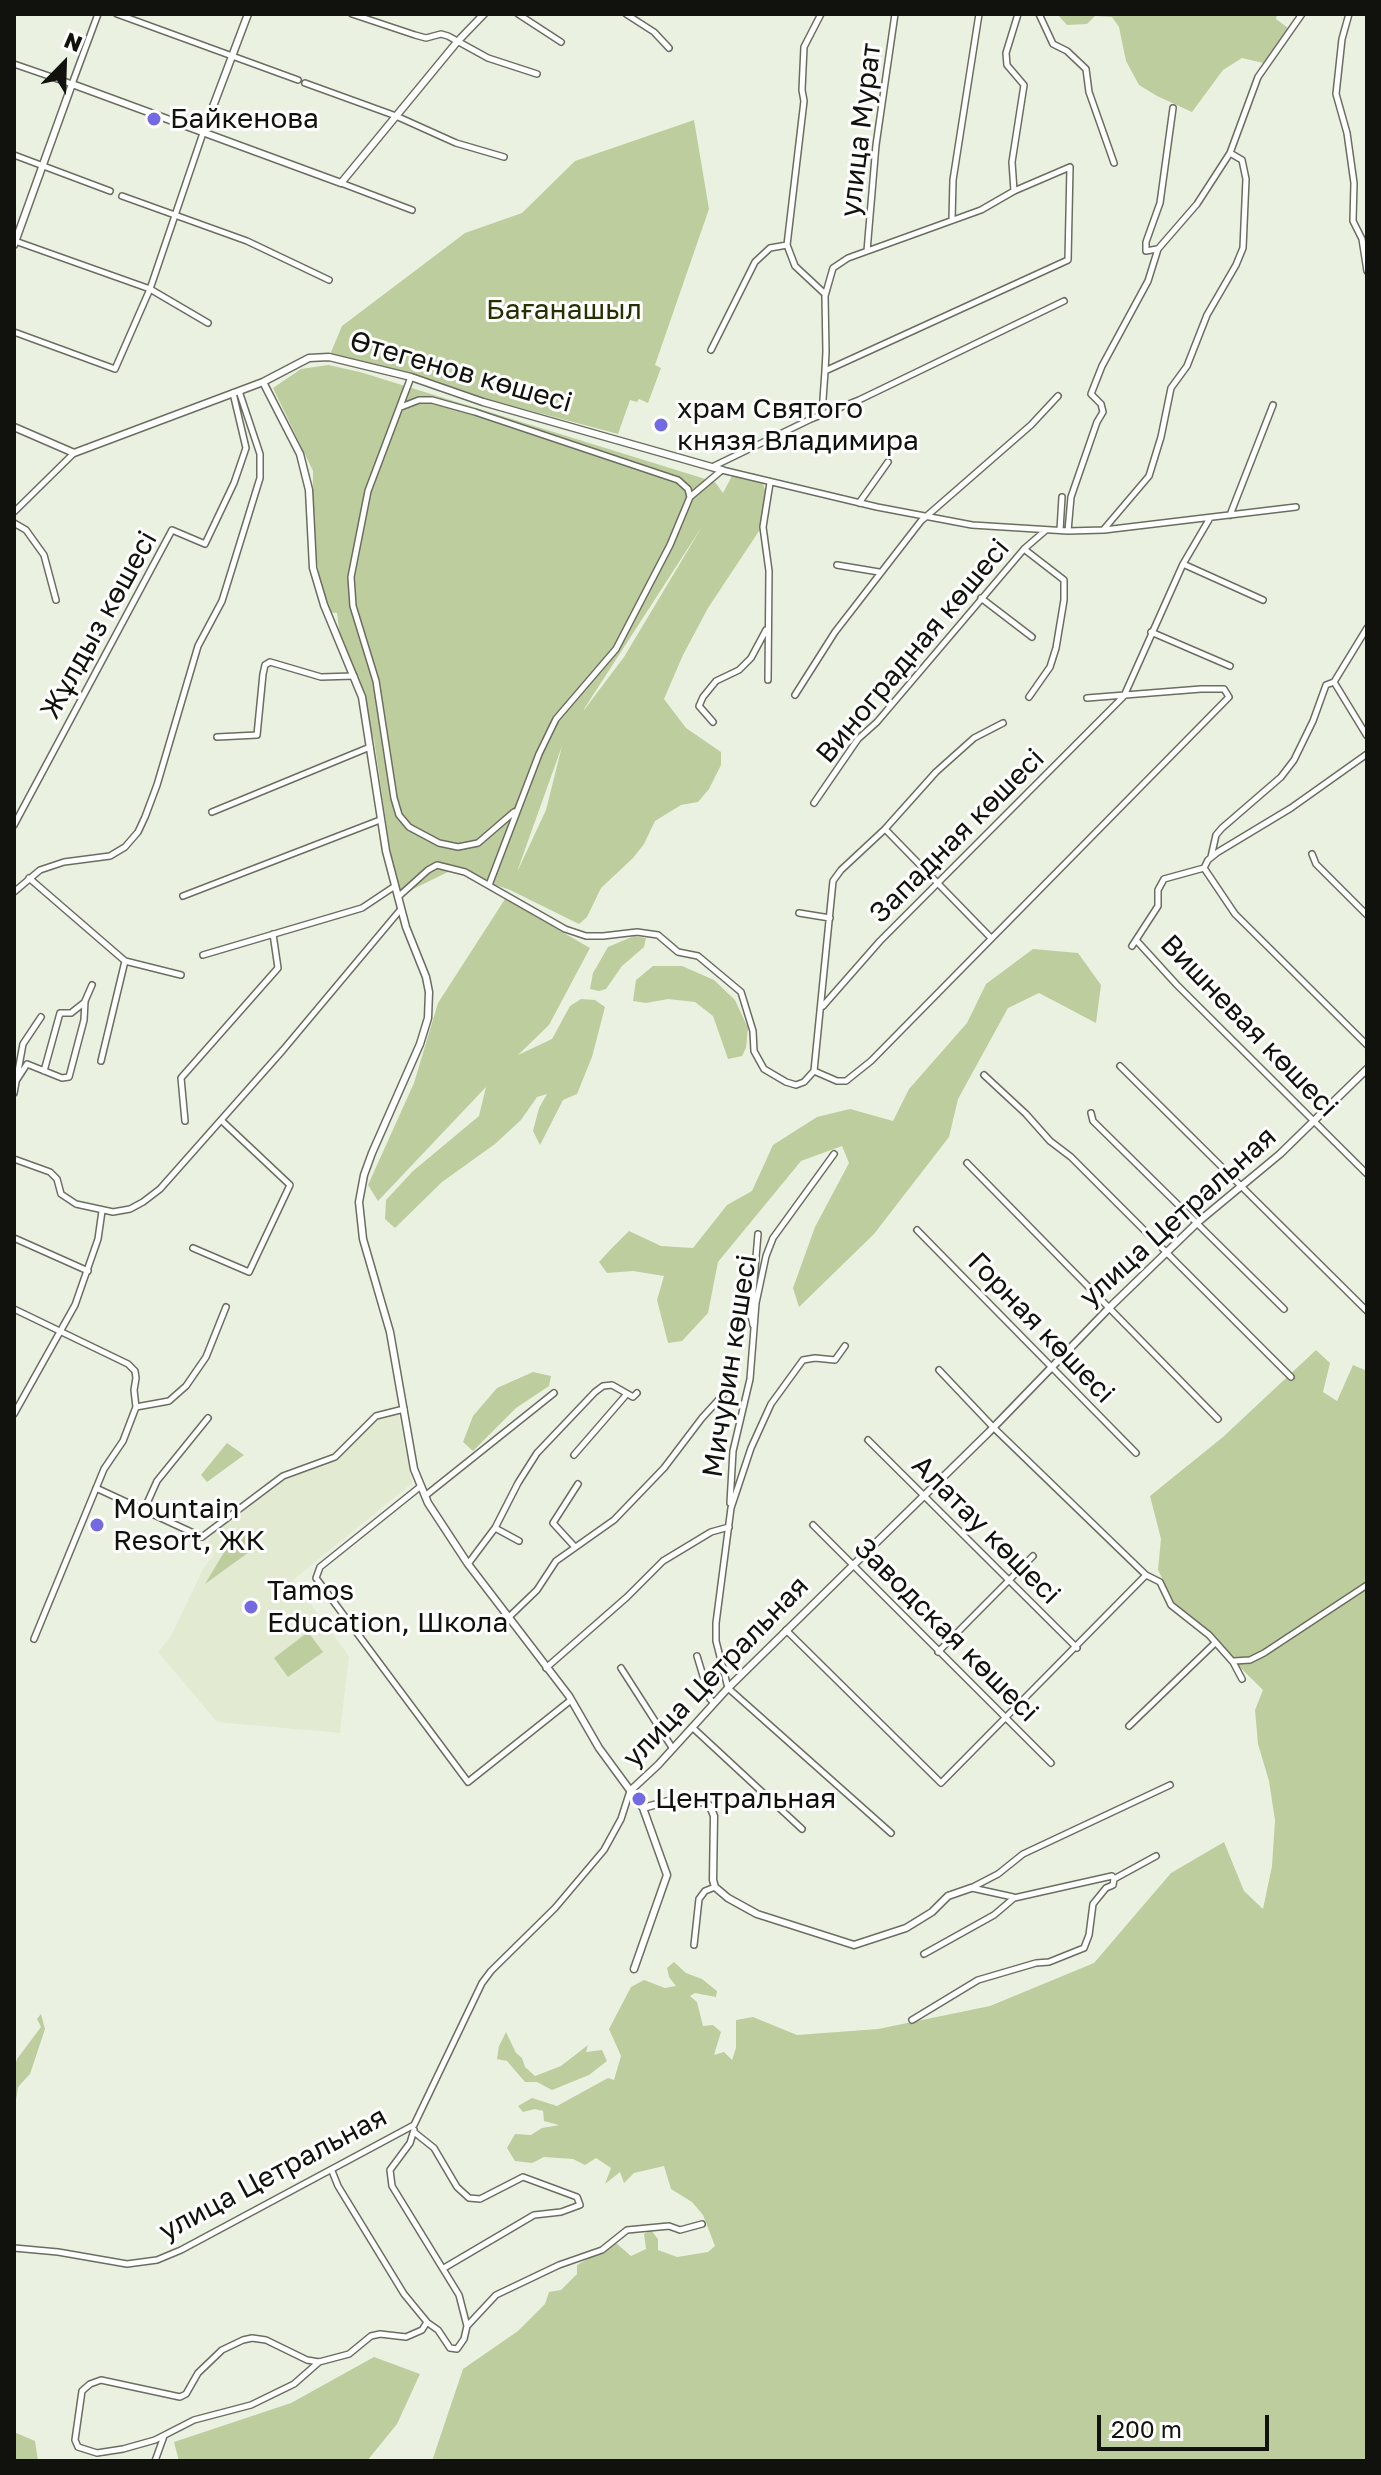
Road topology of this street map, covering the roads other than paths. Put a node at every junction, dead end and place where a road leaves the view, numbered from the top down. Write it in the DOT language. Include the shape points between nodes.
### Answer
graph roads {
  1 [pos="98,14"];
  2 [pos="117,14"];
  3 [pos="248,14"];
  4 [pos="352,14"];
  5 [pos="484,14"];
  6 [pos="518,14"];
  7 [pos="626,14"];
  8 [pos="821,14"];
  9 [pos="895,14"];
  10 [pos="979,14"];
  11 [pos="1018,14"];
  12 [pos="1039,14"];
  13 [pos="1302,14"];
  14 [pos="1349,14"];
  15 [pos="457,42"];
  16 [pos="561,42"];
  17 [pos="669,48"];
  18 [pos="232,55"];
  19 [pos="14,64"];
  20 [pos="537,74"];
  21 [pos="72,84"];
  22 [pos="1173,108"];
  23 [pos="396,116"];
  24 [pos="203,133"];
  25 [pos="1230,153"];
  26 [pos="14,155"];
  27 [pos="504,157"];
  28 [pos="1114,163"];
  29 [pos="42,166"];
  30 [pos="341,183"];
  31 [pos="110,191"];
  32 [pos="1014,191"];
  33 [pos="122,196"];
  34 [pos="412,210"];
  35 [pos="176,216"];
  36 [pos="952,220"];
  37 [pos="14,242"];
  38 [pos="787,245"];
  39 [pos="1158,249"];
  40 [pos="867,252"];
  41 [pos="1367,271"];
  42 [pos="329,280"];
  43 [pos="150,289"];
  44 [pos="825,294"];
  45 [pos="1064,301"];
  46 [pos="208,323"];
  47 [pos="14,332"];
  48 [pos="711,350"];
  49 [pos="825,371"];
  50 [pos="411,377"];
  51 [pos="263,382"];
  52 [pos="236,392"];
  53 [pos="1058,396"];
  54 [pos="1273,405"];
  55 [pos="401,407"];
  56 [pos="822,414"];
  57 [pos="14,427"];
  58 [pos="74,453"];
  59 [pos="888,462"];
  60 [pos="711,468"];
  61 [pos="722,470"];
  62 [pos="770,483"];
  63 [pos="690,497"];
  64 [pos="1062,497"];
  65 [pos="859,503"];
  66 [pos="1296,507"];
  67 [pos="14,512"];
  68 [pos="1230,515"];
  69 [pos="1211,517"];
  70 [pos="926,518"];
  71 [pos="14,523"];
  72 [pos="1047,529"];
  73 [pos="1060,530"];
  74 [pos="1104,530"];
  75 [pos="1068,531"];
  76 [pos="1024,549"];
  77 [pos="1183,564"];
  78 [pos="837,565"];
  79 [pos="880,572"];
  80 [pos="981,598"];
  81 [pos="56,600"];
  82 [pos="1263,600"];
  83 [pos="1367,628"];
  84 [pos="766,629"];
  85 [pos="1151,632"];
  86 [pos="1032,637"];
  87 [pos="1230,666"];
  88 [pos="354,676"];
  89 [pos="768,680"];
  90 [pos="1332,683"];
  91 [pos="795,695"];
  92 [pos="1124,696"];
  93 [pos="1029,697"];
  94 [pos="1087,698"];
  95 [pos="713,722"];
  96 [pos="1003,723"];
  97 [pos="1367,736"];
  98 [pos="217,737"];
  99 [pos="371,747"];
  100 [pos="1367,754"];
  101 [pos="814,803"];
  102 [pos="518,809"];
  103 [pos="212,812"];
  104 [pos="380,820"];
  105 [pos="14,825"];
  106 [pos="885,829"];
  107 [pos="1312,854"];
  108 [pos="1210,858"];
  109 [pos="1204,870"];
  110 [pos="29,878"];
  111 [pos="489,885"];
  112 [pos="938,885"];
  113 [pos="395,886"];
  114 [pos="14,892"];
  115 [pos="183,896"];
  116 [pos="397,897"];
  117 [pos="401,909"];
  118 [pos="799,913"];
  119 [pos="1367,915"];
  120 [pos="830,918"];
  121 [pos="273,934"];
  122 [pos="991,938"];
  123 [pos="1136,940"];
  124 [pos="1132,946"];
  125 [pos="203,955"];
  126 [pos="125,961"];
  127 [pos="181,975"];
  128 [pos="92,985"];
  129 [pos="85,1001"];
  130 [pos="822,1007"];
  131 [pos="41,1017"];
  132 [pos="1367,1045"];
  133 [pos="101,1061"];
  134 [pos="1120,1066"];
  135 [pos="1367,1069"];
  136 [pos="44,1071"];
  137 [pos="814,1071"];
  138 [pos="984,1075"];
  139 [pos="16,1081"];
  140 [pos="14,1093"];
  141 [pos="1091,1113"];
  142 [pos="221,1120"];
  143 [pos="185,1121"];
  144 [pos="1314,1122"];
  145 [pos="834,1154"];
  146 [pos="14,1159"];
  147 [pos="967,1163"];
  148 [pos="1367,1174"];
  149 [pos="1241,1186"];
  150 [pos="102,1211"];
  151 [pos="1198,1222"];
  152 [pos="917,1230"];
  153 [pos="758,1234"];
  154 [pos="14,1238"];
  155 [pos="193,1248"];
  156 [pos="1166,1252"];
  157 [pos="88,1271"];
  158 [pos="226,1307"];
  159 [pos="1109,1308"];
  160 [pos="14,1309"];
  161 [pos="1284,1309"];
  162 [pos="1367,1311"];
  163 [pos="63,1330"];
  164 [pos="754,1330"];
  165 [pos="845,1346"];
  166 [pos="1051,1367"];
  167 [pos="939,1370"];
  168 [pos="1291,1377"];
  169 [pos="733,1384"];
  170 [pos="554,1393"];
  171 [pos="637,1393"];
  172 [pos="626,1395"];
  173 [pos="16,1402"];
  174 [pos="136,1407"];
  175 [pos="404,1409"];
  176 [pos="14,1414"];
  177 [pos="208,1418"];
  178 [pos="1218,1419"];
  179 [pos="993,1427"];
  180 [pos="868,1440"];
  181 [pos="1136,1453"];
  182 [pos="574,1455"];
  183 [pos="578,1484"];
  184 [pos="421,1486"];
  185 [pos="96,1488"];
  186 [pos="425,1496"];
  187 [pos="924,1496"];
  188 [pos="731,1508"];
  189 [pos="144,1510"];
  190 [pos="813,1525"];
  191 [pos="729,1527"];
  192 [pos="495,1528"];
  193 [pos="519,1541"];
  194 [pos="574,1546"];
  195 [pos="1033,1556"];
  196 [pos="468,1564"];
  197 [pos="852,1566"];
  198 [pos="1146,1575"];
  199 [pos="1008,1580"];
  200 [pos="1367,1585"];
  201 [pos="509,1617"];
  202 [pos="786,1630"];
  203 [pos="34,1639"];
  204 [pos="1215,1643"];
  205 [pos="1077,1648"];
  206 [pos="938,1652"];
  207 [pos="697,1656"];
  208 [pos="1233,1662"];
  209 [pos="546,1668"];
  210 [pos="621,1668"];
  211 [pos="1242,1679"];
  212 [pos="728,1688"];
  213 [pos="571,1700"];
  214 [pos="714,1703"];
  215 [pos="1007,1717"];
  216 [pos="1129,1726"];
  217 [pos="692,1727"];
  218 [pos="673,1749"];
  219 [pos="1051,1763"];
  220 [pos="1170,1785"];
  221 [pos="630,1791"];
  222 [pos="643,1808"];
  223 [pos="802,1829"];
  224 [pos="891,1833"];
  225 [pos="1156,1856"];
  226 [pos="1114,1879"];
  227 [pos="715,1887"];
  228 [pos="971,1888"];
  229 [pos="1014,1898"];
  230 [pos="694,1945"];
  231 [pos="924,1954"];
  232 [pos="634,1969"];
  233 [pos="912,2020"];
  234 [pos="414,2128"];
  235 [pos="332,2171"];
  236 [pos="702,2224"];
  237 [pos="14,2248"];
  238 [pos="444,2268"];
  239 [pos="428,2323"];
  240 [pos="467,2326"];
  241 [pos="319,2362"];
  242 [pos="164,2436"];
  243 [pos="155,2461"];
  1 -- 21 [label="street"];
  2 -- 18 [label="street"];
  3 -- 18 [label="street"];
  4 -- 15 [label="street" via="426,38 441,34"];
  5 -- 15 [label="street"];
  6 -- 16 [label="street"];
  7 -- 17 [label="street"];
  8 -- 38 [label="street" via="804,47 804,101"];
  9 -- 40 [label="street, улица Мурат"];
  10 -- 36 [label="street" via="955,166"];
  11 -- 32 [label="street" via="1006,53 1007,65 1024,85 1012,162"];
  12 -- 28 [label="street" via="1053,44 1086,69"];
  13 -- 25 [label="street" via="1258,77"];
  14 -- 41 [label="street" via="1336,94 1354,183 1353,221"];
  15 -- 20 [label="street"];
  15 -- 23 [label="street"];
  18 -- 23 [label="street"];
  18 -- 24 [label="street"];
  19 -- 21 [label="street"];
  21 -- 24 [label="street"];
  21 -- 29 [label="street"];
  22 -- 39 [label="street" via="1160,203 1146,242 1146,251"];
  23 -- 27 [label="street"];
  23 -- 30 [label="street"];
  24 -- 30 [label="street"];
  24 -- 35 [label="street"];
  25 -- 39 [label="street" via="1197,204"];
  25 -- 74 [label="street" via="1242,160 1246,179 1243,248 1187,366 1171,388 1149,476"];
  26 -- 29 [label="street"];
  29 -- 31 [label="street"];
  29 -- 37 [label="street"];
  30 -- 34 [label="street"];
  32 -- 36 [label="street"];
  32 -- 49 [label="street" via="1070,167 1068,260"];
  33 -- 35 [label="street"];
  35 -- 42 [label="street" via="247,241"];
  35 -- 43 [label="street"];
  36 -- 40 [label="street"];
  37 -- 43 [label="street"];
  38 -- 44 [label="street" via="795,266"];
  38 -- 48 [label="street" via="770,248 755,262"];
  39 -- 75 [label="street" via="1148,281 1093,386 1091,394 1103,412 1071,497"];
  40 -- 44 [label="street" via="833,268"];
  43 -- 46 [label="street"];
  43 -- 47 [label="street" via="115,369"];
  44 -- 49 [label="street"];
  45 -- 56 [label="street"];
  49 -- 56 [label="street"];
  50 -- 51 [label="street, Өтегенов көшесі" via="319,357"];
  50 -- 55 [label="street"];
  50 -- 60 [label="street, Өтегенов көшесі"];
  51 -- 52 [label="street, Өтегенов көшесі"];
  51 -- 88 [label="street" via="300,454 309,490 313,568"];
  52 -- 58 [label="street, Өтегенов көшесі"];
  52 -- 105 [label="street, Жұлдыз көшесі" via="246,448 205,544 172,530"];
  52 -- 110 [label="street" via="260,454 260,478 222,601 198,646 145,817 125,847 110,856 64,862"];
  53 -- 70 [label="street"];
  54 -- 68 [label="street"];
  55 -- 63 [label="street" via="426,400 475,412 678,480"];
  55 -- 102 [label="street" via="368,491 351,577 353,606 376,681 394,798 409,827 458,847 478,843"];
  56 -- 60 [label="street"];
  57 -- 58 [label="street"];
  58 -- 67 [label="street"];
  59 -- 65 [label="street"];
  60 -- 61 [label="street, Өтегенов көшесі"];
  61 -- 62 [label="street"];
  61 -- 63 [label="street"];
  62 -- 65 [label="street"];
  62 -- 84 [label="street" via="763,527 769,571"];
  63 -- 102 [label="street" via="616,649 556,719"];
  64 -- 73 [label="street"];
  65 -- 70 [label="street"];
  66 -- 68 [label="street"];
  68 -- 69 [label="street"];
  69 -- 74 [label="street"];
  69 -- 77 [label="street"];
  70 -- 72 [label="street"];
  70 -- 79 [label="street"];
  71 -- 81 [label="street" via="44,555"];
  72 -- 73 [label="street"];
  72 -- 76 [label="street, Виноградная көшесі"];
  73 -- 75 [label="street"];
  74 -- 75 [label="street"];
  76 -- 80 [label="street, Виноградная көшесі"];
  76 -- 93 [label="street" via="1064,580 1056,648"];
  77 -- 82 [label="street"];
  77 -- 85 [label="street"];
  78 -- 79 [label="street"];
  79 -- 91 [label="street"];
  80 -- 86 [label="street"];
  80 -- 101 [label="street, Виноградная көшесі" via="858,739"];
  83 -- 90 [label="street"];
  84 -- 89 [label="street"];
  84 -- 95 [label="street" via="751,658 716,681 703,697 699,706"];
  85 -- 87 [label="street"];
  85 -- 92 [label="street"];
  88 -- 98 [label="street" via="321,677 270,662 263,674 257,735"];
  88 -- 99 [label="street"];
  90 -- 97 [label="street"];
  90 -- 108 [label="street" via="1294,760 1222,828"];
  92 -- 94 [label="street"];
  92 -- 112 [label="street, Западная көшесі"];
  92 -- 122 [label="street" via="1224,689 1229,697"];
  96 -- 106 [label="street" via="974,738 936,772"];
  99 -- 103 [label="street"];
  99 -- 104 [label="street"];
  100 -- 108 [label="street"];
  102 -- 111 [label="street"];
  104 -- 113 [label="street"];
  104 -- 115 [label="street"];
  106 -- 112 [label="street"];
  106 -- 120 [label="street" via="833,881"];
  107 -- 119 [label="street"];
  108 -- 109 [label="street"];
  109 -- 123 [label="street" via="1164,879 1158,906"];
  109 -- 132 [label="street" via="1235,914"];
  110 -- 114 [label="street"];
  110 -- 126 [label="street"];
  111 -- 116 [label="street" via="437,865"];
  111 -- 137 [label="street" via="565,929 586,936 658,935 678,952 698,956 741,992 754,1051 764,1069 796,1085"];
  112 -- 122 [label="street"];
  112 -- 130 [label="street, Западная көшесі"];
  113 -- 116 [label="street"];
  113 -- 121 [label="street" via="362,908"];
  116 -- 117 [label="street"];
  117 -- 142 [label="street"];
  117 -- 175 [label="street" via="426,977 428,1018 372,1153 359,1202"];
  118 -- 120 [label="street"];
  120 -- 130 [label="street"];
  121 -- 125 [label="street"];
  121 -- 143 [label="street" via="278,968 181,1078"];
  122 -- 137 [label="street" via="853,1077 837,1081"];
  123 -- 124 [label="street"];
  123 -- 144 [label="street, Вишневая көшесі"];
  126 -- 127 [label="street"];
  126 -- 133 [label="street"];
  128 -- 129 [label="street"];
  129 -- 136 [label="street" via="71,1013 60,1013"];
  129 -- 136 [label="street" via="69,1077"];
  130 -- 137 [label="street"];
  131 -- 139 [label="street" via="23,1044"];
  134 -- 149 [label="street"];
  135 -- 144 [label="street, улица Цетральная"];
  136 -- 139 [label="street" via="24,1064"];
  138 -- 156 [label="street"];
  139 -- 140 [label="street"];
  141 -- 151 [label="street" via="1093,1121"];
  142 -- 150 [label="street" via="151,1196 130,1209"];
  142 -- 155 [label="street" via="289,1183 289,1189 249,1272"];
  144 -- 148 [label="street, Вишневая көшесі"];
  144 -- 149 [label="street, улица Цетральная"];
  145 -- 164 [label="street, Мичурин көшесі" via="773,1238"];
  146 -- 150 [label="street" via="50,1172 67,1199"];
  147 -- 159 [label="street"];
  149 -- 151 [label="street, улица Цетральная"];
  149 -- 162 [label="street"];
  150 -- 157 [label="street"];
  151 -- 156 [label="street, улица Цетральная"];
  151 -- 161 [label="street"];
  152 -- 166 [label="street, Горная көшесі"];
  153 -- 164 [label="street"];
  154 -- 157 [label="street"];
  156 -- 159 [label="street, улица Цетральная"];
  156 -- 168 [label="street"];
  157 -- 163 [label="street"];
  158 -- 174 [label="street" via="206,1357 186,1386 169,1401"];
  159 -- 166 [label="street, улица Цетральная"];
  159 -- 178 [label="street"];
  160 -- 163 [label="street"];
  163 -- 173 [label="street"];
  163 -- 174 [label="street" via="135,1371"];
  164 -- 188 [label="street, Мичурин көшесі" via="750,1379 733,1451"];
  165 -- 188 [label="street" via="835,1360 803,1360 771,1404"];
  166 -- 179 [label="street, улица Цетральная"];
  166 -- 181 [label="street, Горная көшесі"];
  167 -- 179 [label="street"];
  169 -- 194 [label="street" via="614,1520"];
  170 -- 186 [label="street"];
  171 -- 172 [label="street"];
  172 -- 182 [label="street"];
  172 -- 192 [label="street" via="612,1385 595,1392 537,1453"];
  173 -- 176 [label="street"];
  174 -- 185 [label="street"];
  175 -- 184 [label="street"];
  175 -- 189 [label="street" via="376,1416 335,1457 283,1476 202,1537"];
  177 -- 189 [label="street" via="157,1481"];
  179 -- 187 [label="street, улица Цетральная"];
  179 -- 198 [label="street"];
  180 -- 187 [label="street, Алатау көшесі"];
  183 -- 194 [label="street" via="553,1523"];
  184 -- 186 [label="street"];
  184 -- 213 [label="street" via="320,1567 316,1578 468,1782"];
  185 -- 189 [label="street"];
  185 -- 203 [label="street"];
  186 -- 196 [label="street"];
  187 -- 197 [label="street, улица Цетральная"];
  187 -- 199 [label="street, Алатау көшесі"];
  188 -- 191 [label="street"];
  190 -- 197 [label="street, Заводская көшесі"];
  191 -- 209 [label="street" via="663,1561"];
  191 -- 212 [label="street" via="716,1623"];
  192 -- 193 [label="street"];
  192 -- 196 [label="street"];
  194 -- 201 [label="street"];
  195 -- 199 [label="street"];
  196 -- 201 [label="street"];
  197 -- 202 [label="street, улица Цетральная"];
  197 -- 206 [label="street, Заводская көшесі"];
  198 -- 204 [label="street" via="1160,1582 1171,1605"];
  198 -- 205 [label="street"];
  199 -- 205 [label="street, Алатау көшесі"];
  199 -- 206 [label="street"];
  200 -- 208 [label="street" via="1264,1653"];
  201 -- 209 [label="street"];
  202 -- 212 [label="street, улица Цетральная"];
  202 -- 215 [label="street" via="941,1783"];
  204 -- 208 [label="street"];
  204 -- 216 [label="street"];
  205 -- 215 [label="street"];
  206 -- 215 [label="street, Заводская көшесі"];
  207 -- 214 [label="street"];
  208 -- 211 [label="street"];
  209 -- 213 [label="street"];
  210 -- 218 [label="street"];
  212 -- 214 [label="street, улица Цетральная"];
  212 -- 224 [label="street"];
  213 -- 221 [label="street"];
  214 -- 217 [label="street, улица Цетральная"];
  215 -- 219 [label="street, Заводская көшесі"];
  217 -- 218 [label="street, улица Цетральная"];
  217 -- 223 [label="street"];
  218 -- 221 [label="street, улица Цетральная"];
  220 -- 228 [label="street" via="1023,1854"];
  221 -- 222 [label="street"];
  221 -- 234 [label="street, улица Цетральная" via="604,1850 482,1983"];
  222 -- 227 [label="street" via="679,1798 710,1806"];
  222 -- 232 [label="street" via="667,1879"];
  225 -- 226 [label="street"];
  226 -- 229 [label="street"];
  226 -- 233 [label="street" via="1093,1904 1084,1948 978,1980"];
  227 -- 228 [label="street" via="757,1914 854,1945 906,1928 948,1896"];
  227 -- 230 [label="street" via="699,1899"];
  228 -- 229 [label="street"];
  229 -- 231 [label="street"];
  234 -- 235 [label="street, улица Цетральная"];
  234 -- 238 [label="street" via="390,2170 392,2186"];
  234 -- 238 [label="street" via="469,2198 480,2199 523,2177 577,2197 580,2205 534,2215"];
  235 -- 237 [label="street, улица Цетральная" via="181,2250 145,2263"];
  235 -- 239 [label="street" via="404,2294"];
  236 -- 240 [label="street" via="680,2230 627,2230 602,2250 496,2295"];
  238 -- 240 [label="street"];
  239 -- 240 [label="street" via="457,2349"];
  239 -- 241 [label="street" via="406,2337 371,2336 349,2354"];
  241 -- 242 [label="street" via="294,2384 251,2405 186,2423"];
  241 -- 242 [label="street" via="252,2338 222,2350 180,2397 110,2380 82,2391 75,2440 86,2452 123,2449"];
  242 -- 243 [label="street"];
}
